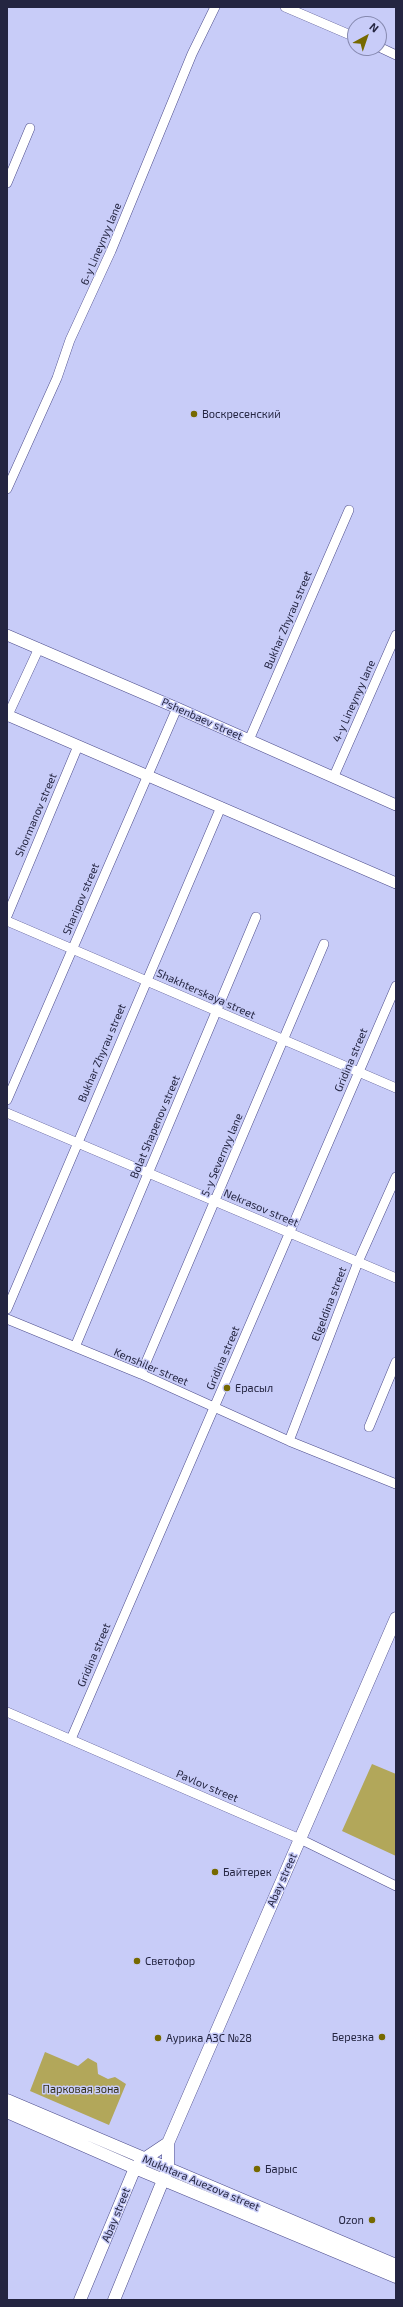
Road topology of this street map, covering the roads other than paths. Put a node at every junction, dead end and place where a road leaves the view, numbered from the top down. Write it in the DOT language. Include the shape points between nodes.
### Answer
graph roads {
  1 [pos="215,7"];
  2 [pos="285,7"];
  3 [pos="347,34"];
  4 [pos="30,128"];
  5 [pos="7,183"];
  6 [pos="7,489"];
  7 [pos="349,510"];
  8 [pos="7,635"];
  9 [pos="396,635"];
  10 [pos="39,648"];
  11 [pos="177,708"];
  12 [pos="7,716"];
  13 [pos="249,740"];
  14 [pos="78,746"];
  15 [pos="148,775"];
  16 [pos="334,776"];
  17 [pos="396,805"];
  18 [pos="221,806"];
  19 [pos="396,883"];
  20 [pos="7,916"];
  21 [pos="256,916"];
  22 [pos="7,921"];
  23 [pos="324,944"];
  24 [pos="73,949"];
  25 [pos="145,980"];
  26 [pos="396,986"];
  27 [pos="217,1012"];
  28 [pos="284,1040"];
  29 [pos="358,1073"];
  30 [pos="396,1088"];
  31 [pos="7,1100"];
  32 [pos="7,1113"];
  33 [pos="77,1143"];
  34 [pos="148,1173"];
  35 [pos="396,1177"];
  36 [pos="215,1201"];
  37 [pos="289,1233"];
  38 [pos="358,1262"];
  39 [pos="396,1278"];
  40 [pos="7,1309"];
  41 [pos="7,1318"];
  42 [pos="75,1347"];
  43 [pos="396,1362"];
  44 [pos="141,1374"];
  45 [pos="214,1408"];
  46 [pos="369,1427"];
  47 [pos="289,1441"];
  48 [pos="396,1484"];
  49 [pos="396,1618"];
  50 [pos="7,1712"];
  51 [pos="70,1739"];
  52 [pos="300,1839"];
  53 [pos="396,1886"];
  54 [pos="7,2100"];
  55 [pos="7,2112"];
  56 [pos="168,2143"];
  57 [pos="144,2159"];
  58 [pos="135,2168"];
  59 [pos="166,2174"];
  60 [pos="396,2265"];
  61 [pos="396,2277"];
  62 [pos="80,2300"];
  63 [pos="114,2300"];
  1 -- 6 [label="street, 6-y Lineynyy lane" via="192,54 106,264 70,340"];
  2 -- 3 [label="street"];
  4 -- 5 [label="street"];
  7 -- 13 [label="street, Bukhar Zhyrau street"];
  8 -- 10 [label="street, Pshenbaev street"];
  9 -- 16 [label="street, 4-y Lineynyy lane"];
  10 -- 11 [label="street, Pshenbaev street"];
  10 -- 12 [label="street"];
  11 -- 13 [label="street, Pshenbaev street"];
  11 -- 15 [label="street, Sharipov street"];
  12 -- 14 [label="street"];
  13 -- 16 [label="street, Pshenbaev street"];
  14 -- 15 [label="street"];
  14 -- 20 [label="street, Shormanov street"];
  15 -- 18 [label="street"];
  15 -- 24 [label="street, Sharipov street"];
  16 -- 17 [label="street, Pshenbaev street"];
  18 -- 19 [label="street"];
  18 -- 25 [label="street, Bukhar Zhyrau street"];
  21 -- 27 [label="street, Bolat Shapenov street"];
  22 -- 24 [label="street, Shakhterskaya street"];
  23 -- 28 [label="street, 5-y Severnyy lane"];
  24 -- 25 [label="street, Shakhterskaya street"];
  24 -- 31 [label="street, Sharipov street"];
  25 -- 27 [label="street, Shakhterskaya street"];
  25 -- 33 [label="street, Bukhar Zhyrau street"];
  26 -- 29 [label="street, Gridina street"];
  27 -- 28 [label="street, Shakhterskaya street"];
  27 -- 34 [label="street, Bolat Shapenov street"];
  28 -- 29 [label="street, Shakhterskaya street"];
  28 -- 36 [label="street, 5-y Severnyy lane"];
  29 -- 30 [label="street, Shakhterskaya street"];
  29 -- 37 [label="street, Gridina street"];
  32 -- 33 [label="street, Nekrasov street"];
  33 -- 34 [label="street, Nekrasov street"];
  33 -- 40 [label="street, Bukhar Zhyrau street"];
  34 -- 36 [label="street, Nekrasov street"];
  34 -- 42 [label="street, Bolat Shapenov street"];
  35 -- 38 [label="street, Elgeldina street"];
  36 -- 37 [label="street, Nekrasov street"];
  36 -- 44 [label="street, 5-y Severnyy lane"];
  37 -- 38 [label="street, Nekrasov street"];
  37 -- 45 [label="street, Gridina street"];
  38 -- 39 [label="street, Nekrasov street"];
  38 -- 47 [label="street, Elgeldina street"];
  41 -- 42 [label="street, Kenshiler street"];
  42 -- 44 [label="street, Kenshiler street"];
  43 -- 46 [label="street"];
  44 -- 45 [label="street, Kenshiler street"];
  45 -- 47 [label="street, Kenshiler street"];
  45 -- 51 [label="street, Gridina street"];
  47 -- 48 [label="street, Kenshiler street"];
  49 -- 52 [label="main road, Abay street"];
  50 -- 51 [label="street, Pavlov street"];
  51 -- 52 [label="street, Pavlov street"];
  52 -- 53 [label="street, Pavlov street"];
  52 -- 56 [label="main road, Abay street"];
  54 -- 57 [label="main road, Mukhtara Auezova street"];
  55 -- 58 [label="main road, Mukhtara Auezova street"];
  56 -- 57 [label="main road, Abay street"];
  56 -- 59 [label="main road, Abay street"];
  57 -- 58 [label="main road, Abay street"];
  57 -- 59 [label="main road, Mukhtara Auezova street"];
  58 -- 59 [label="main road, Mukhtara Auezova street"];
  58 -- 62 [label="main road, Abay street"];
  59 -- 60 [label="main road, Mukhtara Auezova street"];
  59 -- 61 [label="main road, Mukhtara Auezova street"];
  59 -- 63 [label="main road, Abay street"];
}
